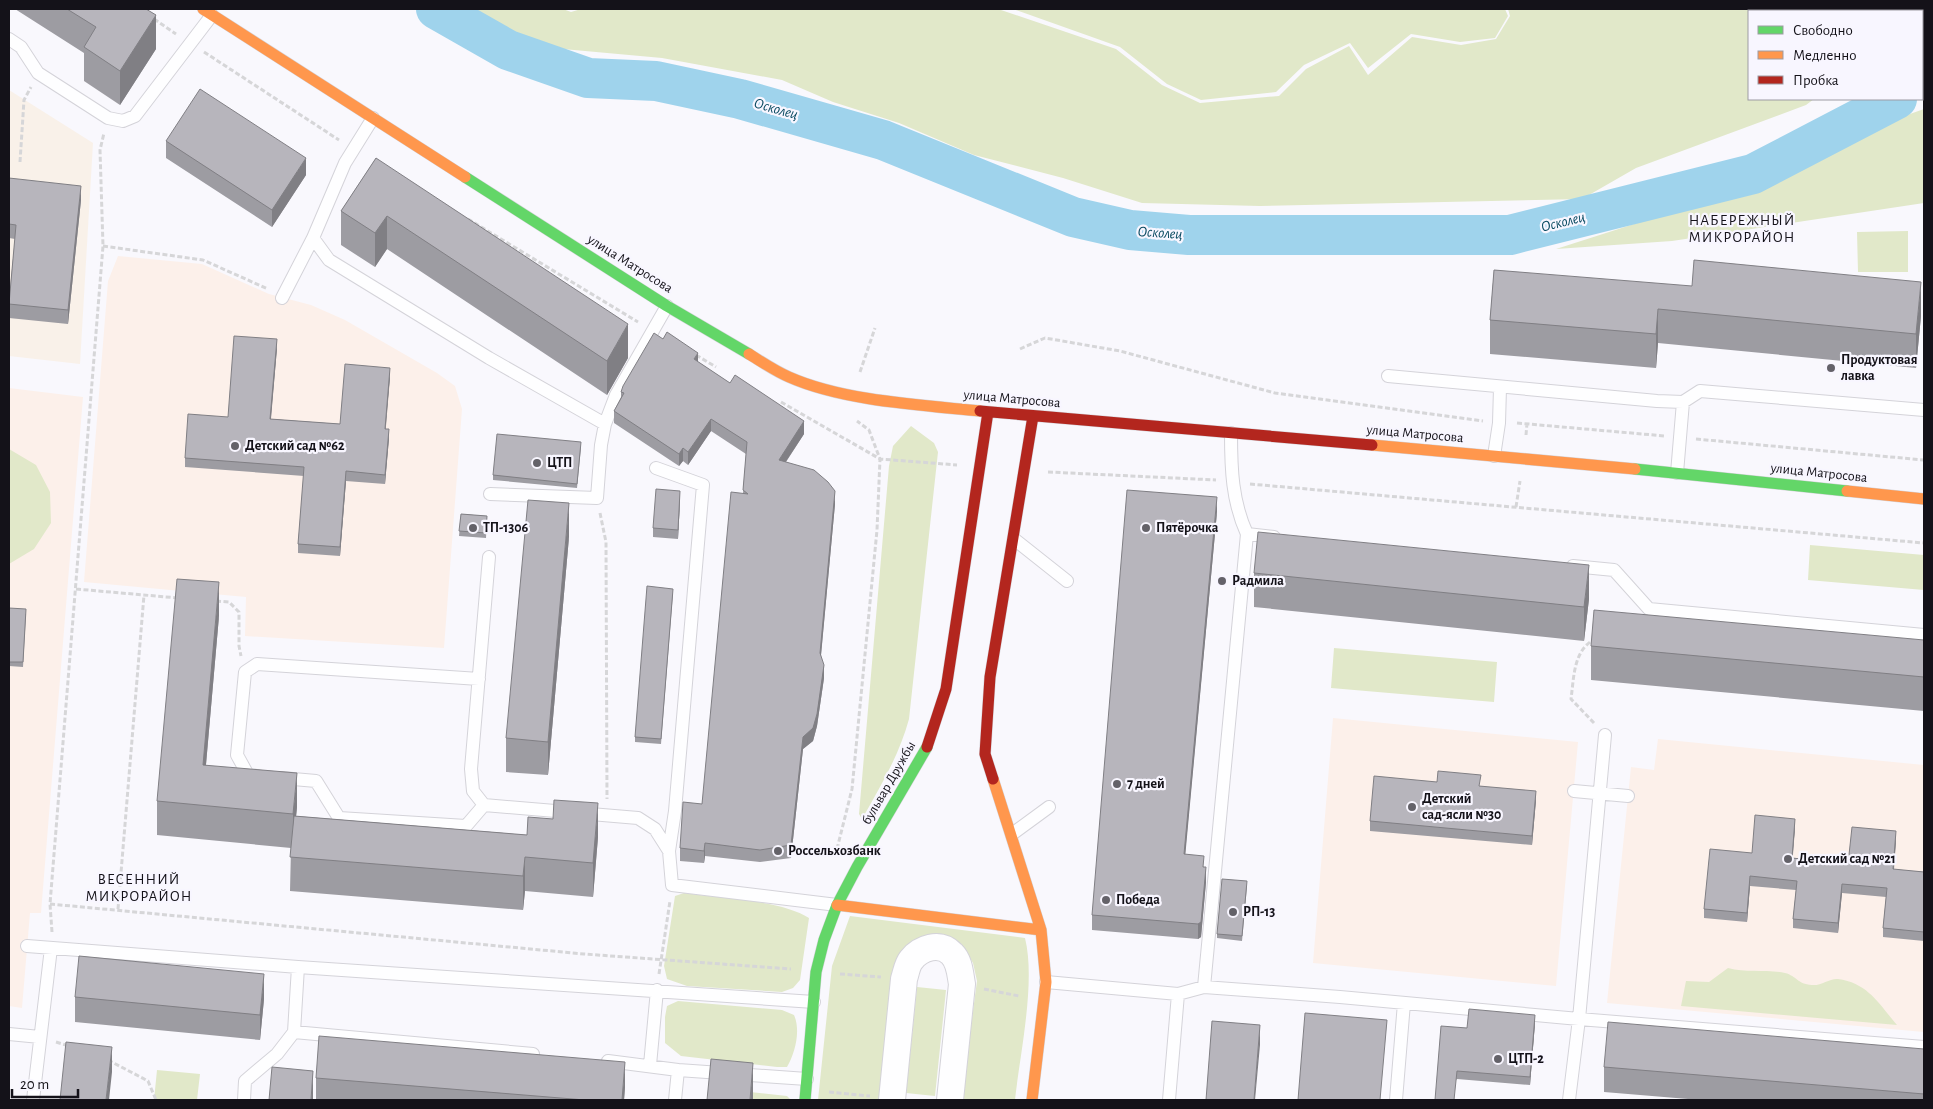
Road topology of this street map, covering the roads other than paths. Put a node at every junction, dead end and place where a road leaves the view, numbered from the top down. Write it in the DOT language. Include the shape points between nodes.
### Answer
graph roads {
  1 [pos="208,12"];
  2 [pos="9,39"];
  3 [pos="373,118"];
  4 [pos="313,238"];
  5 [pos="284,295"];
  6 [pos="668,306"];
  7 [pos="1388,376"];
  8 [pos="1500,388"];
  9 [pos="1682,402"];
  10 [pos="1924,410"];
  11 [pos="988,412"];
  12 [pos="1033,416"];
  13 [pos="605,424"];
  14 [pos="1231,432"];
  15 [pos="1494,456"];
  16 [pos="656,468"];
  17 [pos="1677,473"];
  18 [pos="490,494"];
  19 [pos="1924,499"];
  20 [pos="1247,534"];
  21 [pos="1014,538"];
  22 [pos="1287,538"];
  23 [pos="489,557"];
  24 [pos="1565,566"];
  25 [pos="1067,582"];
  26 [pos="1924,635"];
  27 [pos="478,679"];
  28 [pos="1604,735"];
  29 [pos="1574,791"];
  30 [pos="1599,793"];
  31 [pos="1628,796"];
  32 [pos="484,805"];
  33 [pos="1049,807"];
  34 [pos="1012,834"];
  35 [pos="669,851"];
  36 [pos="837,905"];
  37 [pos="1041,930"];
  38 [pos="27,946"];
  39 [pos="51,948"];
  40 [pos="298,967"];
  41 [pos="1046,982"];
  42 [pos="1204,987"];
  43 [pos="657,990"];
  44 [pos="1178,994"];
  45 [pos="814,1002"];
  46 [pos="1404,1003"];
  47 [pos="1579,1019"];
  48 [pos="294,1032"];
  49 [pos="9,1034"];
  50 [pos="40,1037"];
  51 [pos="1924,1047"];
  52 [pos="541,1055"];
  53 [pos="591,1060"];
  54 [pos="650,1065"];
  55 [pos="678,1070"];
  56 [pos="806,1090"];
  57 [pos="892,1099"];
  58 [pos="33,1100"];
  59 [pos="244,1100"];
  60 [pos="675,1100"];
  61 [pos="950,1100"];
  62 [pos="1032,1100"];
  63 [pos="1169,1100"];
  64 [pos="1396,1100"];
  65 [pos="1569,1100"];
  1 -- 2 [label="lane" via="190,44 134,116 123,121 108,118 38,74 20,47"];
  1 -- 3 [label="main road, улица Матросова"];
  3 -- 4 [label="lane" via="345,163"];
  3 -- 6 [label="main road, улица Матросова"];
  4 -- 5 [label="lane"];
  4 -- 13 [label="lane" via="329,260 489,358"];
  6 -- 11 [label="main road, улица Матросова" via="789,377 817,387 894,403"];
  6 -- 13 [label="lane" via="616,395"];
  7 -- 8 [label="lane"];
  8 -- 9 [label="lane"];
  8 -- 15 [label="lane"];
  9 -- 10 [label="lane" via="1700,391"];
  9 -- 17 [label="lane"];
  11 -- 12 [label="main road, улица Матросова"];
  11 -- 36 [label="main road, бульвар Дружбы" via="946,689 926,751"];
  12 -- 14 [label="main road, улица Матросова"];
  12 -- 21 [label="main road"];
  13 -- 18 [label="lane" via="598,498"];
  14 -- 15 [label="main road, улица Матросова"];
  14 -- 20 [label="lane" via="1231,481 1238,514"];
  15 -- 17 [label="main road, улица Матросова"];
  16 -- 35 [label="lane" via="703,485"];
  17 -- 19 [label="main road, улица Матросова"];
  20 -- 22 [label="lane"];
  20 -- 42 [label="lane"];
  21 -- 25 [label="lane"];
  21 -- 34 [label="main road" via="990,677 985,754"];
  23 -- 27 [label="lane"];
  24 -- 26 [label="lane" via="1614,570 1649,609"];
  27 -- 32 [label="lane" via="471,768 473,791"];
  27 -- 32 [label="lane" via="257,664 245,672 237,754 248,775 316,781 340,818 466,826"];
  28 -- 30 [label="lane"];
  29 -- 30 [label="lane"];
  30 -- 31 [label="lane"];
  30 -- 47 [label="lane"];
  32 -- 35 [label="lane" via="638,818 655,829"];
  33 -- 34 [label="lane"];
  34 -- 37 [label="main road"];
  35 -- 36 [label="lane" via="672,885"];
  36 -- 37 [label="main road"];
  36 -- 45 [label="main road, бульвар Дружбы" via="816,972"];
  37 -- 41 [label="main road"];
  38 -- 39 [label="lane"];
  39 -- 40 [label="lane"];
  39 -- 50 [label="lane"];
  40 -- 43 [label="lane"];
  40 -- 48 [label="lane"];
  41 -- 44 [label="lane"];
  41 -- 62 [label="main road"];
  42 -- 44 [label="lane"];
  42 -- 46 [label="lane"];
  43 -- 45 [label="lane"];
  43 -- 54 [label="lane"];
  44 -- 63 [label="lane"];
  45 -- 56 [label="main road, бульвар Дружбы"];
  46 -- 47 [label="lane"];
  46 -- 64 [label="lane"];
  47 -- 51 [label="lane"];
  47 -- 65 [label="lane"];
  48 -- 52 [label="lane"];
  48 -- 59 [label="lane" via="277,1054 245,1081"];
  49 -- 50 [label="lane"];
  50 -- 58 [label="lane"];
  53 -- 54 [label="lane"];
  54 -- 55 [label="lane"];
  55 -- 56 [label="lane"];
  55 -- 60 [label="lane"];
  57 -- 61 [label="street" via="904,979 910,961 920,950 937,946 952,954 959,966 962,984"];
}
